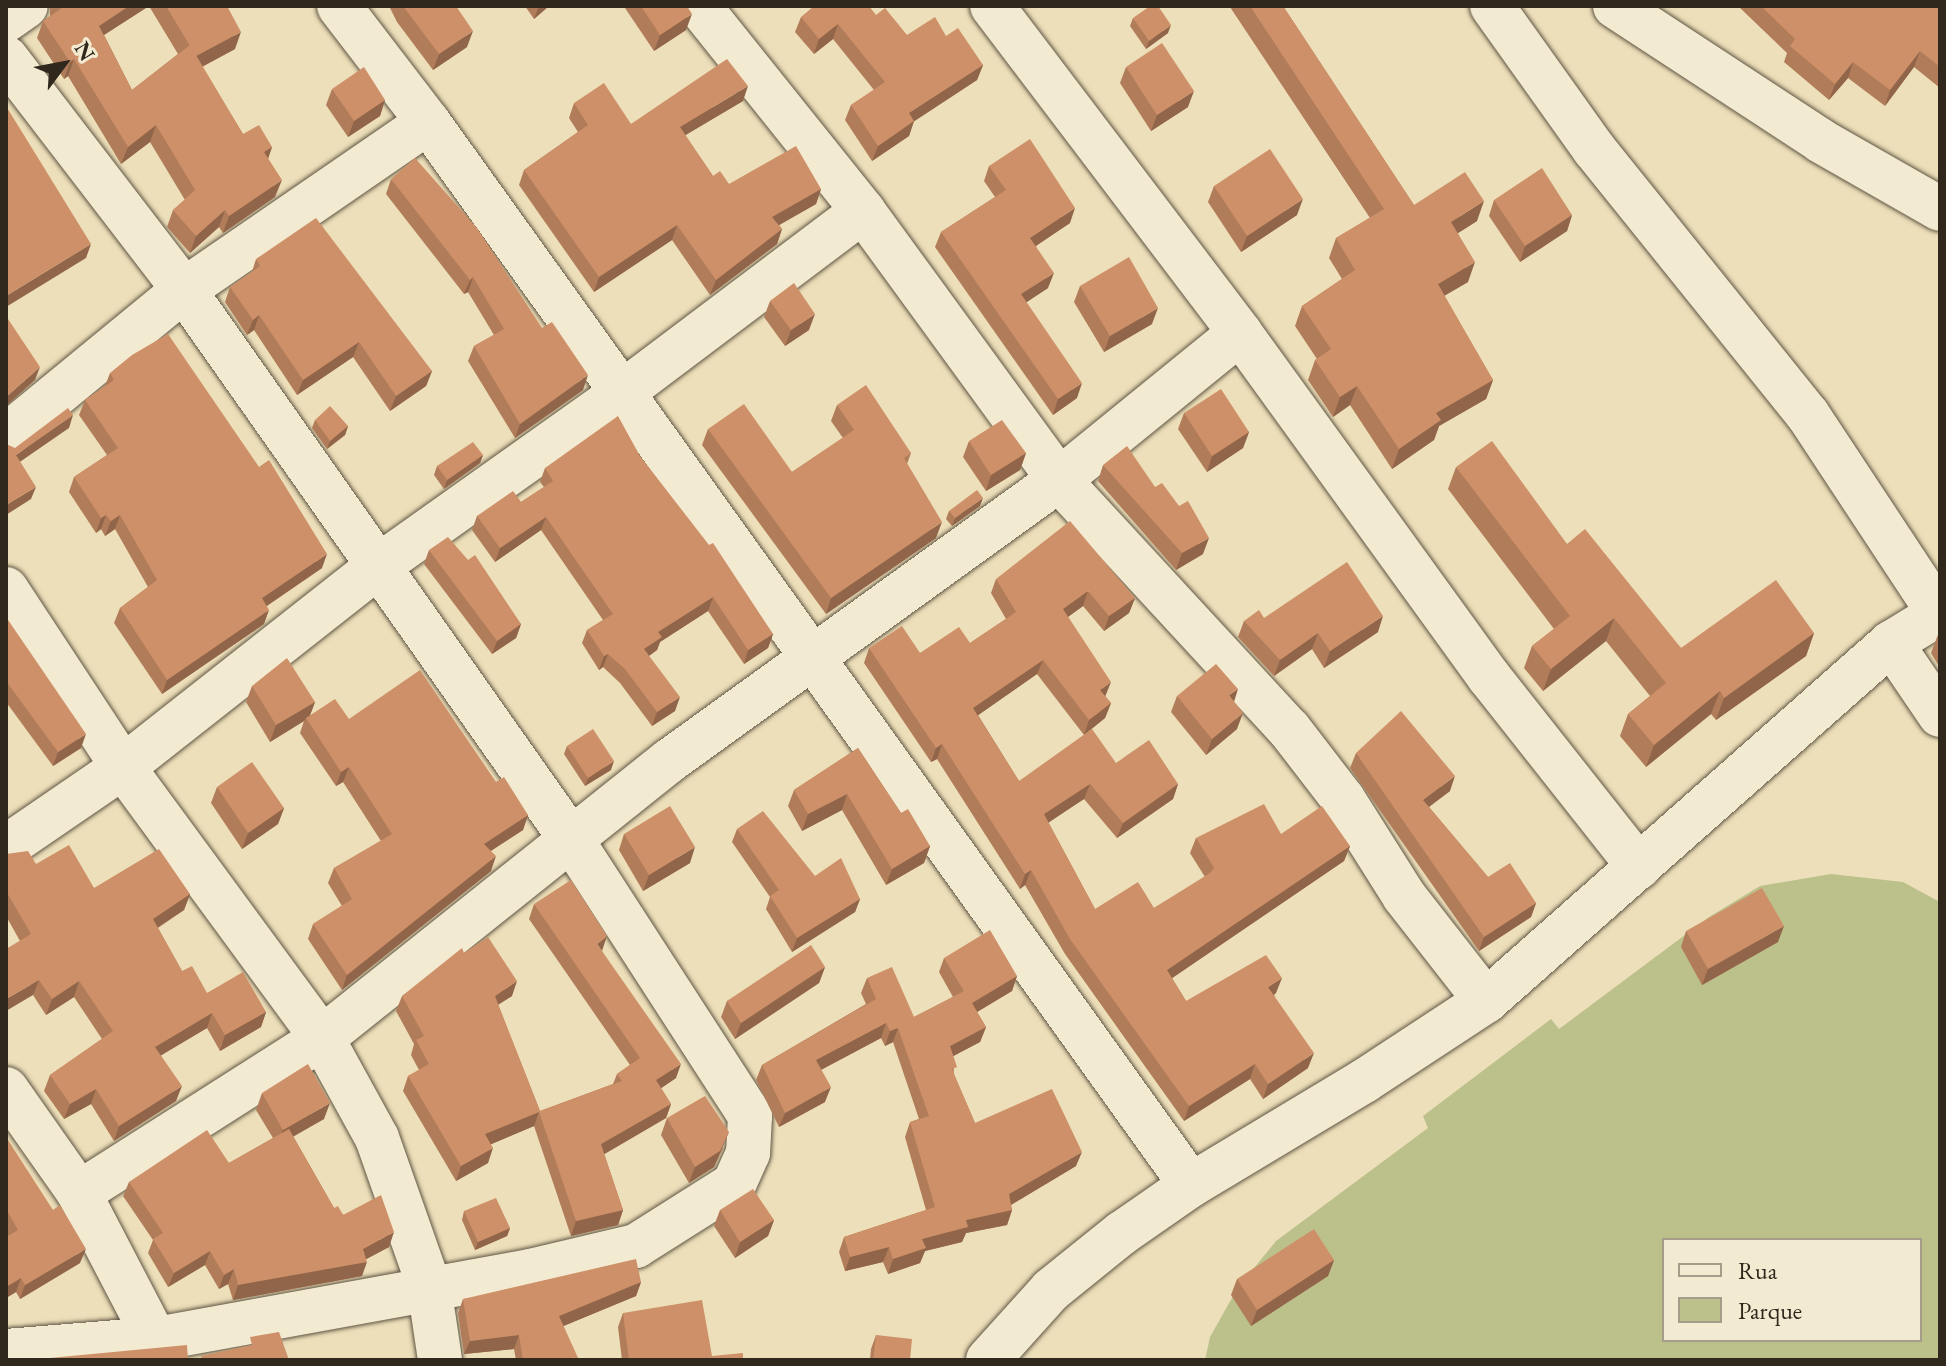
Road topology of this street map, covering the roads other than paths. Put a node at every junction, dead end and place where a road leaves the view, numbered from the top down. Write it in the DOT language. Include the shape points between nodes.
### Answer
graph roads {
  1 [pos="26,6"];
  2 [pos="339,6"];
  3 [pos="699,6"];
  4 [pos="992,6"];
  5 [pos="1492,6"];
  6 [pos="1615,6"];
  7 [pos="6,20"];
  8 [pos="6,58"];
  9 [pos="428,122"];
  10 [pos="1940,209"];
  11 [pos="863,211"];
  12 [pos="184,290"];
  13 [pos="1240,333"];
  14 [pos="620,394"];
  15 [pos="6,436"];
  16 [pos="1059,480"];
  17 [pos="377,567"];
  18 [pos="6,589"];
  19 [pos="1940,613"];
  20 [pos="1891,643"];
  21 [pos="812,660"];
  22 [pos="1940,715"];
  23 [pos="123,767"];
  24 [pos="573,842"];
  25 [pos="6,847"];
  26 [pos="1639,867"];
  27 [pos="1486,1001"];
  28 [pos="322,1038"];
  29 [pos="6,1089"];
  30 [pos="1191,1185"];
  31 [pos="79,1193"];
  32 [pos="429,1286"];
  33 [pos="155,1339"];
  34 [pos="6,1351"];
  35 [pos="440,1360"];
  36 [pos="988,1360"];
  1 -- 7 [label="street"];
  2 -- 9 [label="street"];
  3 -- 11 [label="street"];
  4 -- 13 [label="street"];
  5 -- 19 [label="street" via="1594,149 1808,415"];
  6 -- 10 [label="street" via="1821,141"];
  8 -- 12 [label="street"];
  9 -- 12 [label="street"];
  9 -- 14 [label="street"];
  11 -- 14 [label="street"];
  11 -- 16 [label="street"];
  12 -- 15 [label="street"];
  12 -- 17 [label="street"];
  13 -- 16 [label="street"];
  13 -- 26 [label="street" via="1489,677"];
  14 -- 17 [label="street"];
  14 -- 21 [label="street"];
  16 -- 21 [label="street"];
  16 -- 27 [label="street" via="1289,729 1343,799 1404,896"];
  17 -- 23 [label="street"];
  17 -- 24 [label="street"];
  18 -- 23 [label="street"];
  19 -- 20 [label="street"];
  20 -- 22 [label="street"];
  20 -- 26 [label="street"];
  21 -- 24 [label="street" via="669,761"];
  21 -- 30 [label="street"];
  23 -- 25 [label="street"];
  23 -- 28 [label="street"];
  24 -- 28 [label="street"];
  24 -- 32 [label="street" via="750,1116 748,1153 734,1184 636,1246 530,1271"];
  26 -- 27 [label="street"];
  27 -- 30 [label="street"];
  28 -- 31 [label="street"];
  28 -- 32 [label="street" via="377,1138"];
  29 -- 31 [label="street"];
  30 -- 36 [label="street" via="1051,1290"];
  31 -- 33 [label="street"];
  32 -- 33 [label="street"];
  32 -- 35 [label="street"];
  33 -- 34 [label="street"];
}
